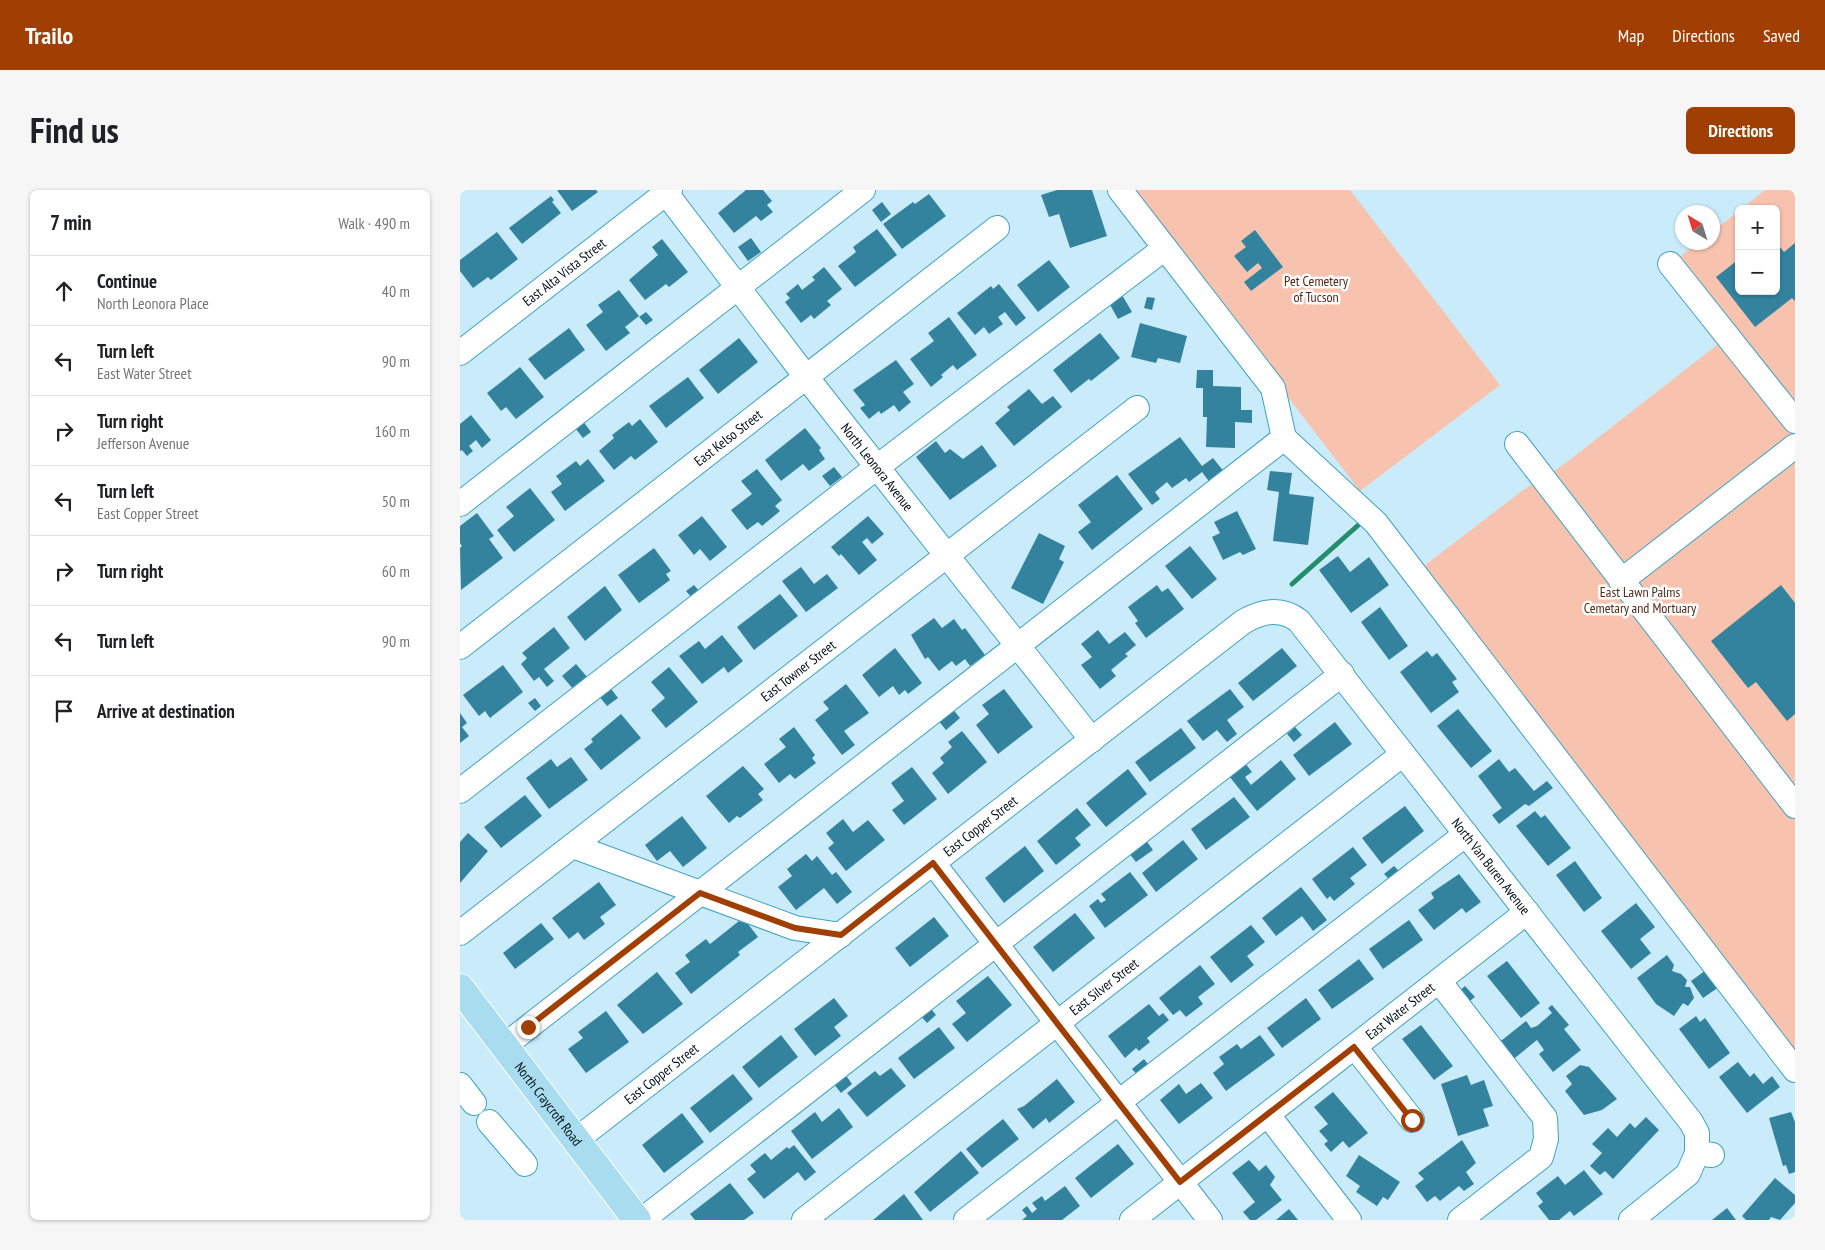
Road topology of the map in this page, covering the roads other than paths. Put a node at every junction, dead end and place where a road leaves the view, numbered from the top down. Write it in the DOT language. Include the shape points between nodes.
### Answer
graph roads {
  1 [pos="863,190"];
  2 [pos="1120,190"];
  3 [pos="668,192"];
  4 [pos="997,228"];
  5 [pos="1164,248"];
  6 [pos="1670,264"];
  7 [pos="738,288"];
  8 [pos="460,354"];
  9 [pos="807,378"];
  10 [pos="1137,408"];
  11 [pos="1795,421"];
  12 [pos="1284,438"];
  13 [pos="1517,444"];
  14 [pos="1795,446"];
  15 [pos="877,467"];
  16 [pos="460,504"];
  17 [pos="947,556"];
  18 [pos="1622,581"];
  19 [pos="1243,622"];
  20 [pos="1017,645"];
  21 [pos="460,647"];
  22 [pos="1342,674"];
  23 [pos="1092,740"];
  24 [pos="1403,754"];
  25 [pos="460,791"];
  26 [pos="1795,806"];
  27 [pos="1466,834"];
  28 [pos="574,846"];
  29 [pos="933,863"];
  30 [pos="700,893"];
  31 [pos="1527,912"];
  32 [pos="460,933"];
  33 [pos="841,935"];
  34 [pos="995,944"];
  35 [pos="1439,981"];
  36 [pos="460,988"];
  37 [pos="1057,1024"];
  38 [pos="504,1046"];
  39 [pos="1354,1047"];
  40 [pos="1795,1070"];
  41 [pos="1119,1103"];
  42 [pos="1268,1115"];
  43 [pos="1412,1120"];
  44 [pos="489,1122"];
  45 [pos="576,1140"];
  46 [pos="525,1164"];
  47 [pos="1180,1182"];
  48 [pos="637,1220"];
  49 [pos="642,1220"];
  50 [pos="804,1220"];
  51 [pos="966,1220"];
  52 [pos="1132,1220"];
  53 [pos="1210,1220"];
  54 [pos="1349,1220"];
  55 [pos="1460,1220"];
  56 [pos="1631,1220"];
  1 -- 7 [label="street"];
  2 -- 5 [label="street"];
  3 -- 7 [label="street, North Leonora Avenue"];
  3 -- 8 [label="street, East Alta Vista Street"];
  4 -- 9 [label="street, East Kelso Street"];
  5 -- 12 [label="street" via="1273,388"];
  5 -- 15 [label="street"];
  6 -- 11 [label="street"];
  7 -- 9 [label="street, North Leonora Avenue"];
  7 -- 16 [label="street"];
  9 -- 15 [label="street, North Leonora Avenue"];
  9 -- 21 [label="street, East Kelso Street"];
  10 -- 17 [label="street, East Towner Street"];
  12 -- 20 [label="street"];
  12 -- 40 [label="street" via="1376,523"];
  13 -- 18 [label="street"];
  14 -- 18 [label="street"];
  15 -- 17 [label="street, North Leonora Avenue"];
  15 -- 25 [label="street"];
  17 -- 20 [label="street, North Leonora Avenue"];
  17 -- 28 [label="street, East Towner Street"];
  18 -- 26 [label="street"];
  19 -- 22 [label="street, North Van Buren Avenue" via="1268,602 1299,621"];
  19 -- 23 [label="street, East Copper Street"];
  20 -- 23 [label="street, North Leonora Avenue"];
  20 -- 30 [label="street"];
  22 -- 24 [label="street, North Van Buren Avenue"];
  22 -- 34 [label="street"];
  23 -- 29 [label="street, East Copper Street"];
  24 -- 27 [label="street, North Van Buren Avenue"];
  24 -- 37 [label="street, East Silver Street"];
  27 -- 31 [label="street, North Van Buren Avenue"];
  27 -- 41 [label="street"];
  28 -- 30 [label="street"];
  28 -- 32 [label="street, East Towner Street"];
  29 -- 33 [label="street, East Copper Street"];
  29 -- 34 [label="street"];
  30 -- 33 [label="street" via="795,928"];
  30 -- 38 [label="street"];
  31 -- 35 [label="street, East Water Street"];
  31 -- 56 [label="street, North Van Buren Avenue" via="1691,1122 1705,1154 1688,1174"];
  33 -- 45 [label="street, East Copper Street"];
  34 -- 37 [label="street"];
  34 -- 49 [label="street"];
  35 -- 39 [label="street, East Water Street"];
  35 -- 55 [label="street" via="1545,1118 1546,1139 1541,1157"];
  36 -- 38 [label="main road, North Craycroft Road"];
  37 -- 41 [label="street"];
  37 -- 50 [label="street, East Silver Street"];
  38 -- 45 [label="main road, North Craycroft Road"];
  39 -- 42 [label="street, East Water Street"];
  39 -- 43 [label="street"];
  41 -- 47 [label="street"];
  41 -- 51 [label="street"];
  42 -- 47 [label="street, East Water Street"];
  42 -- 54 [label="street"];
  44 -- 46 [label="street"];
  45 -- 48 [label="main road, North Craycroft Road"];
  47 -- 52 [label="street, East Water Street"];
  47 -- 53 [label="street"];
}
